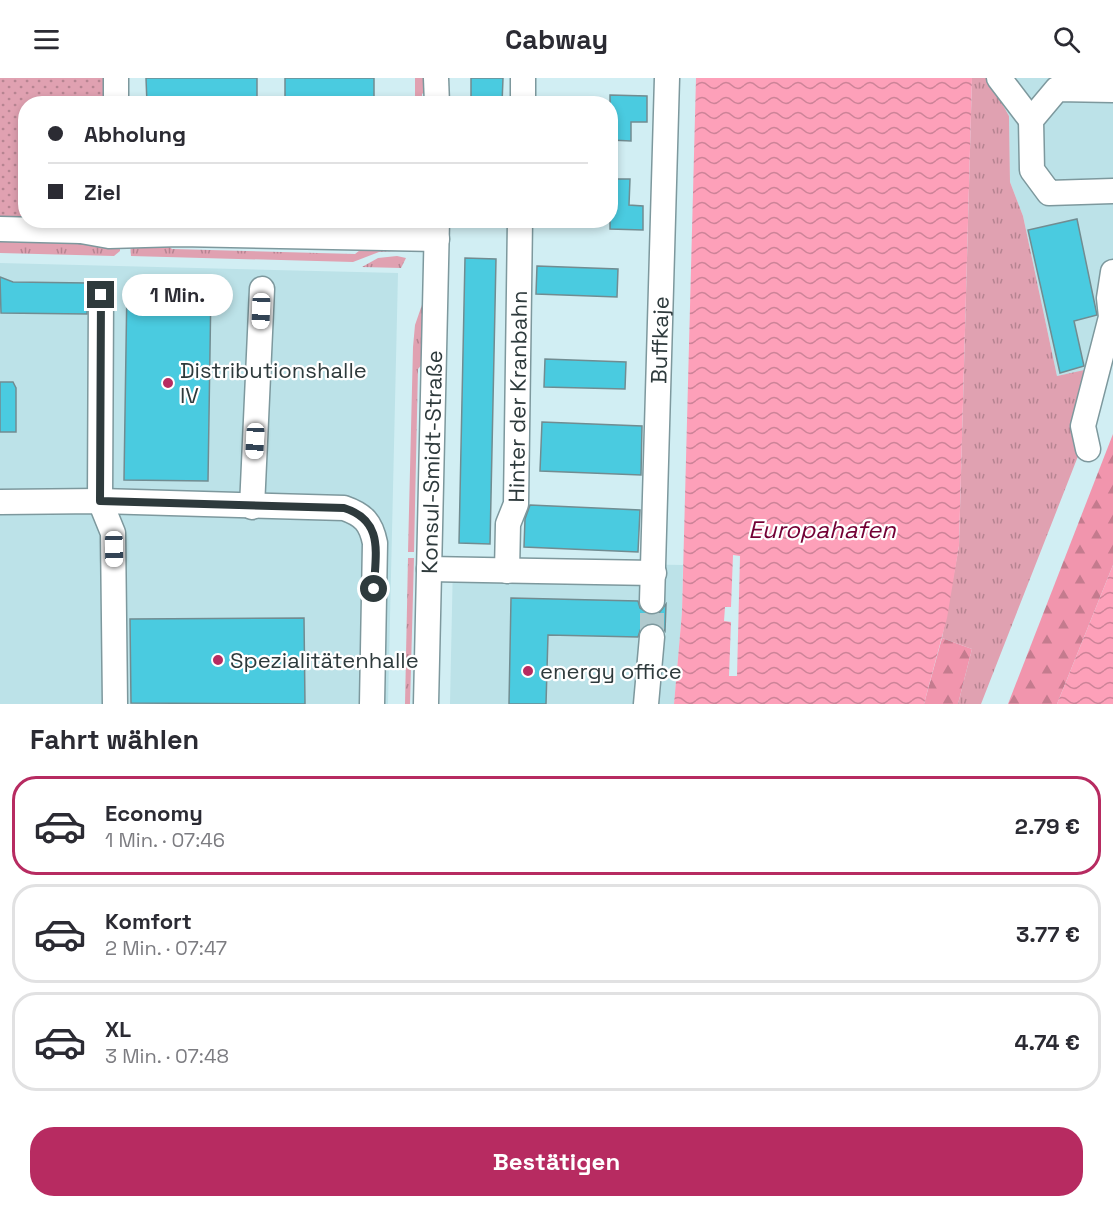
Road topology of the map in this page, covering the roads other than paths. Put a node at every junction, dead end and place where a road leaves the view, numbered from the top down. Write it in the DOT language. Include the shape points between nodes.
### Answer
graph roads {
  1 [pos="116,78"];
  2 [pos="436,78"];
  3 [pos="523,78"];
  4 [pos="667,78"];
  5 [pos="999,78"];
  6 [pos="1113,90"];
  7 [pos="116,96"];
  8 [pos="437,96"];
  9 [pos="523,96"];
  10 [pos="1030,120"];
  11 [pos="1113,191"];
  12 [pos="93,228"];
  13 [pos="164,228"];
  14 [pos="520,228"];
  15 [pos="0,229"];
  16 [pos="437,230"];
  17 [pos="81,231"];
  18 [pos="180,234"];
  19 [pos="1113,272"];
  20 [pos="262,290"];
  21 [pos="101,295"];
  22 [pos="1088,449"];
  23 [pos="100,501"];
  24 [pos="0,502"];
  25 [pos="252,507"];
  26 [pos="429,569"];
  27 [pos="507,571"];
  28 [pos="654,573"];
  29 [pos="652,601"];
  30 [pos="652,637"];
  31 [pos="116,704"];
  32 [pos="372,704"];
  33 [pos="426,704"];
  34 [pos="646,704"];
  1 -- 7 [label="street"];
  2 -- 8 [label="street"];
  3 -- 9 [label="street"];
  4 -- 28 [label="street, Buffkaje"];
  5 -- 10 [label="street"];
  6 -- 10 [label="street" via="1058,89"];
  10 -- 11 [label="street" via="1032,170 1049,193"];
  12 -- 17 [label="street"];
  13 -- 18 [label="street"];
  14 -- 27 [label="street, Hinter der Kranbahn" via="516,504 508,524"];
  15 -- 17 [label="street"];
  16 -- 18 [label="street"];
  16 -- 26 [label="street, Konsul-Smidt-Straße"];
  17 -- 18 [label="street" via="109,236"];
  19 -- 22 [label="street" via="1109,298 1112,317 1083,426"];
  20 -- 25 [label="street"];
  21 -- 23 [label="street"];
  23 -- 24 [label="street"];
  23 -- 25 [label="street"];
  23 -- 31 [label="street" via="113,533"];
  25 -- 32 [label="street" via="344,508 358,513 372,528"];
  26 -- 27 [label="street"];
  26 -- 33 [label="street, Konsul-Smidt-Straße"];
  27 -- 28 [label="street"];
  28 -- 29 [label="street, Buffkaje"];
  30 -- 34 [label="street"];
}
